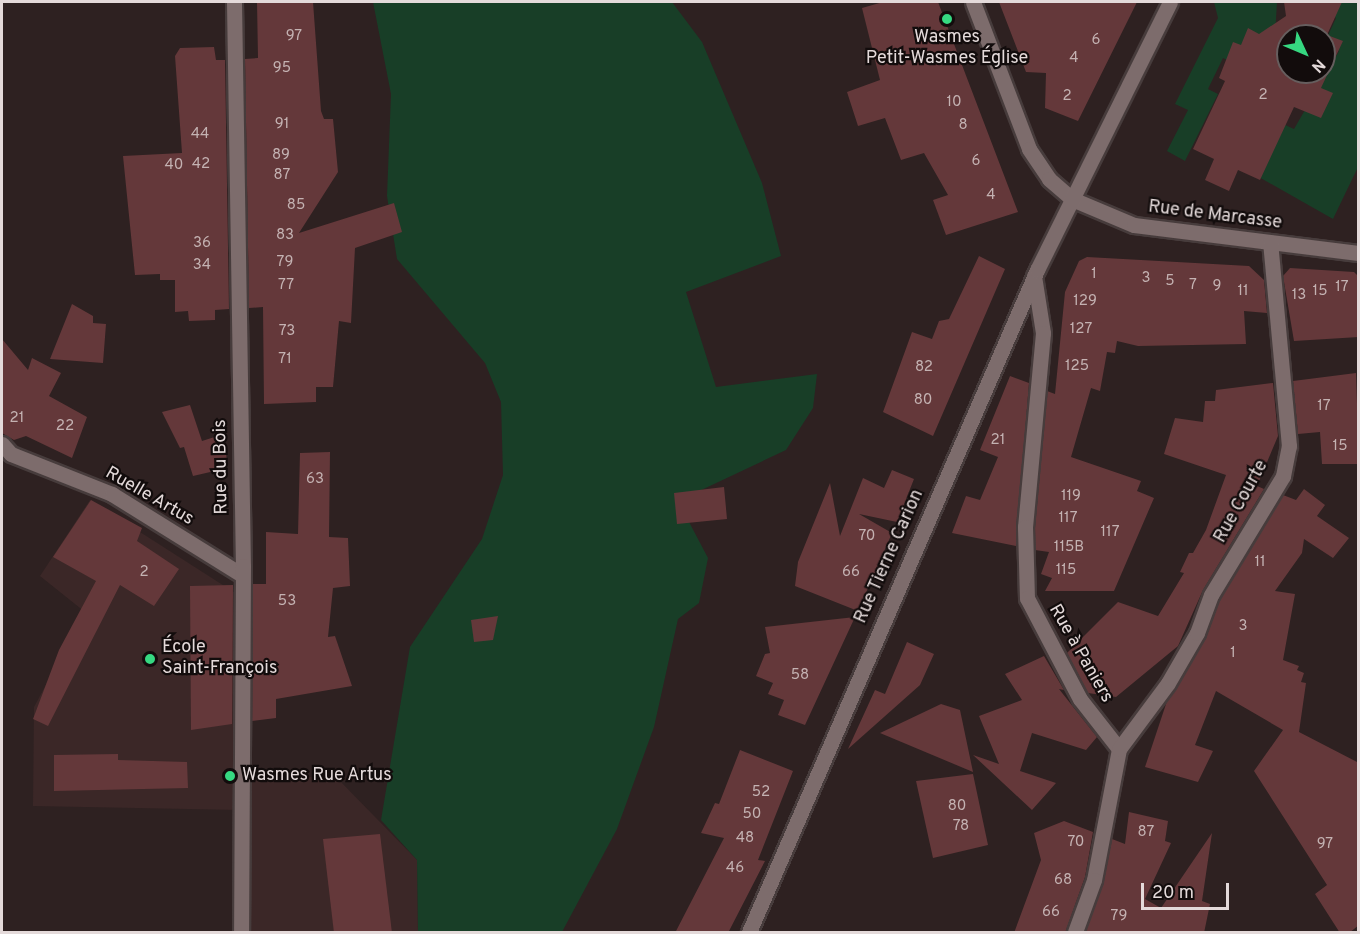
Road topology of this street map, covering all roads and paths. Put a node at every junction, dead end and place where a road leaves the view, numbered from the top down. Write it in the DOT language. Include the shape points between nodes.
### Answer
graph roads {
  1 [pos="234,2"];
  2 [pos="973,2"];
  3 [pos="1170,2"];
  4 [pos="1072,199"];
  5 [pos="1270,243"];
  6 [pos="1359,254"];
  7 [pos="1034,276"];
  8 [pos="2,444"];
  9 [pos="242,575"];
  10 [pos="1119,749"];
  11 [pos="241,933"];
  12 [pos="749,933"];
  13 [pos="1075,933"];
  1 -- 9 [label="street, Rue du Bois"];
  2 -- 4 [label="street, Rue de Marcasse" via="1029,149 1049,179"];
  3 -- 4 [label="street, Rue Tierne Carion"];
  4 -- 5 [label="street, Rue de Marcasse" via="1134,225"];
  4 -- 7 [label="street, Rue Tierne Carion"];
  5 -- 6 [label="street, Rue de Marcasse"];
  5 -- 10 [label="street, Rue Courte" via="1289,446 1283,476 1211,595 1197,633 1168,683"];
  7 -- 10 [label="street, Rue à Paniers" via="1043,333 1024,527 1027,598 1080,699"];
  7 -- 12 [label="street, Rue Tierne Carion"];
  8 -- 9 [label="street, Ruelle Artus" via="11,454 112,494"];
  9 -- 11 [label="street, Rue du Bois"];
  10 -- 13 [label="street" via="1094,880"];
}
